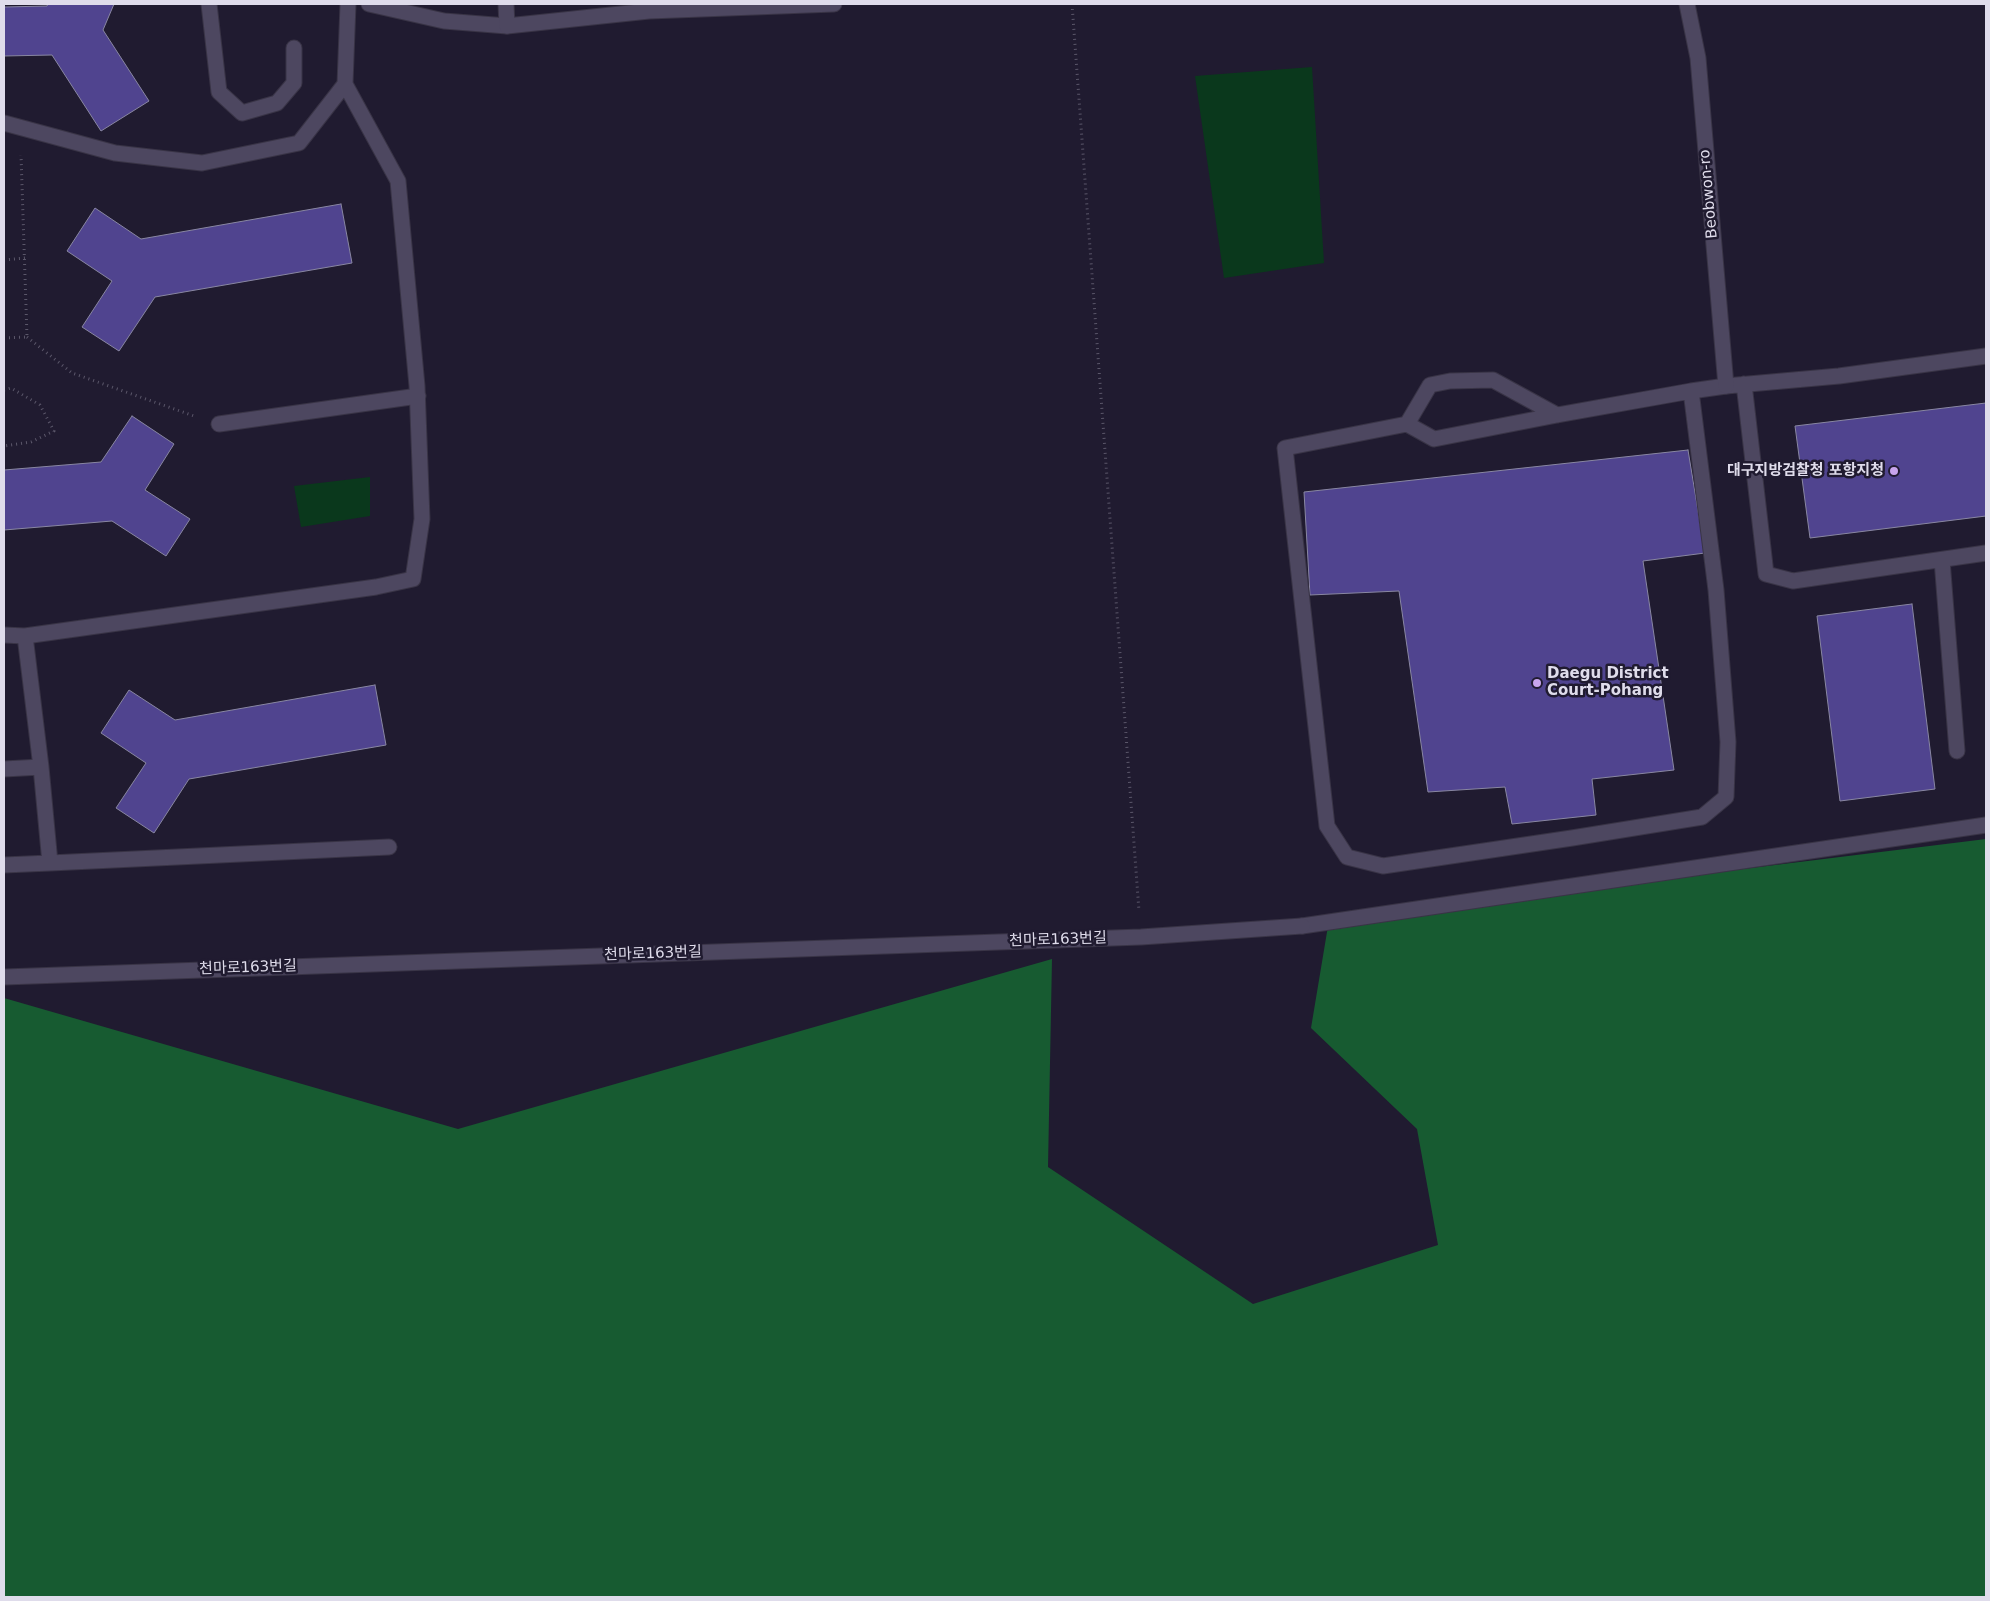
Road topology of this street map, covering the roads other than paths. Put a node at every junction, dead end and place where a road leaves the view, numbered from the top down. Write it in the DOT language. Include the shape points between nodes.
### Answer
graph roads {
  1 [pos="209,4"];
  2 [pos="348,4"];
  3 [pos="369,4"];
  4 [pos="506,4"];
  5 [pos="834,4"];
  6 [pos="1687,4"];
  7 [pos="649,7"];
  8 [pos="508,26"];
  9 [pos="294,48"];
  10 [pos="346,84"];
  11 [pos="4,123"];
  12 [pos="1986,356"];
  13 [pos="1744,384"];
  14 [pos="1726,386"];
  15 [pos="1690,392"];
  16 [pos="418,396"];
  17 [pos="1557,415"];
  18 [pos="219,424"];
  19 [pos="1408,424"];
  20 [pos="1986,553"];
  21 [pos="1942,560"];
  22 [pos="4,635"];
  23 [pos="25,636"];
  24 [pos="1957,751"];
  25 [pos="41,767"];
  26 [pos="4,769"];
  27 [pos="1986,825"];
  28 [pos="389,847"];
  29 [pos="50,863"];
  30 [pos="4,865"];
  31 [pos="4,976"];
  1 -- 9 [label="street" via="220,92 242,113 277,103 294,82"];
  2 -- 10 [label="street"];
  3 -- 8 [label="street" via="444,21"];
  4 -- 8 [label="street"];
  5 -- 7 [label="street"];
  6 -- 14 [label="street, Beobwon-ro" via="1698,58"];
  7 -- 8 [label="street"];
  10 -- 11 [label="street" via="299,143 202,163 115,153"];
  10 -- 16 [label="street" via="398,181"];
  12 -- 13 [label="street" via="1840,376"];
  13 -- 14 [label="street"];
  13 -- 21 [label="street" via="1766,574 1793,581"];
  14 -- 15 [label="street"];
  15 -- 17 [label="street"];
  15 -- 19 [label="street" via="1716,590 1728,742 1726,797 1702,817 1383,866 1347,857 1326,826 1285,448"];
  16 -- 18 [label="street"];
  16 -- 23 [label="street" via="422,519 413,578 376,588"];
  17 -- 19 [label="street" via="1434,439"];
  17 -- 19 [label="street" via="1493,380 1450,382 1430,385"];
  20 -- 21 [label="street"];
  21 -- 24 [label="street"];
  22 -- 23 [label="street"];
  23 -- 25 [label="street"];
  25 -- 26 [label="street"];
  25 -- 29 [label="street"];
  27 -- 31 [label="street, 천마로163번길" via="1302,926 1141,937"];
  28 -- 29 [label="street"];
  29 -- 30 [label="street"];
}
